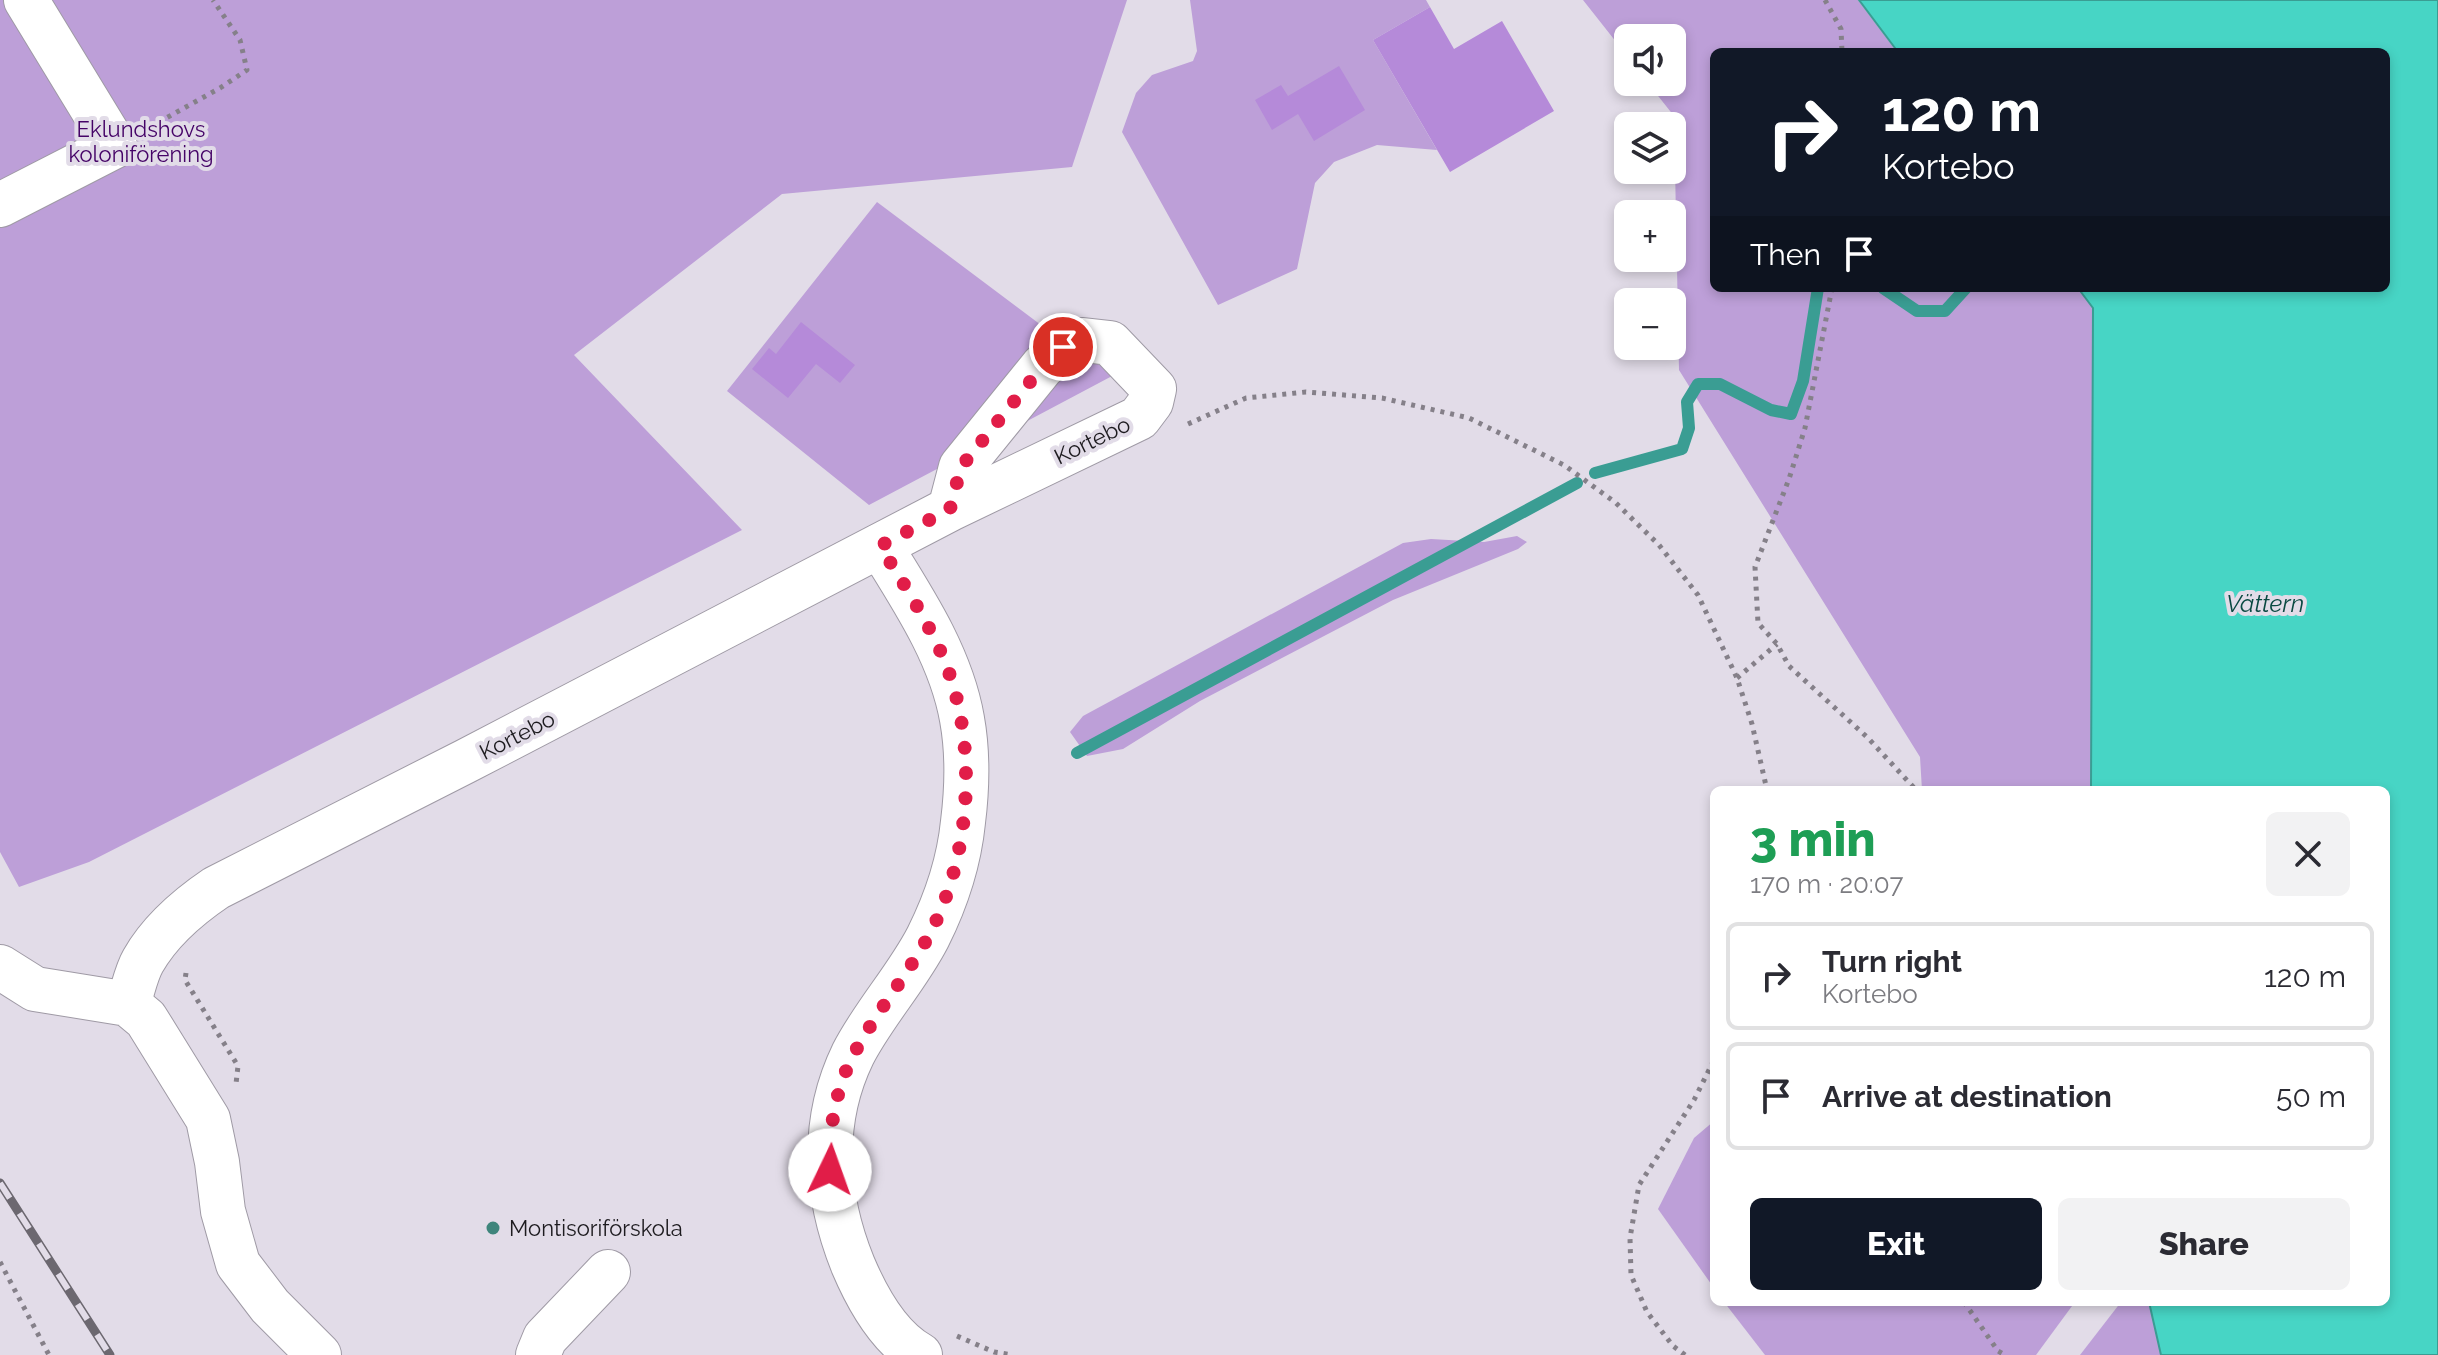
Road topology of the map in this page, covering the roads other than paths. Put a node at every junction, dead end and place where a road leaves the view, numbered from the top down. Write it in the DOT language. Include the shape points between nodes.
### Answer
graph roads {
  1 [pos="26,0"];
  2 [pos="0,205"];
  3 [pos="950,509"];
  4 [pos="880,546"];
  5 [pos="0,967"];
  6 [pos="128,1004"];
  7 [pos="608,1272"];
  8 [pos="319,1355"];
  9 [pos="538,1355"];
  10 [pos="920,1355"];
  1 -- 2 [label="street" via="115,146"];
  3 -- 3 [label="street, Kortebo" via="961,467 1063,347 1083,340 1110,343 1154,389 1139,418"];
  3 -- 4 [label="street, Kortebo"];
  4 -- 6 [label="street, Kortebo" via="216,888 163,933 142,962"];
  4 -- 10 [label="street" via="943,657 954,691 962,720 963,822 952,880 927,938 853,1054 839,1092 829,1146 831,1193 857,1275 883,1321"];
  5 -- 6 [label="street" via="35,989"];
  6 -- 8 [label="street" via="146,1019 208,1119 238,1264 270,1306"];
  7 -- 9 [label="street" via="545,1338"];
}
